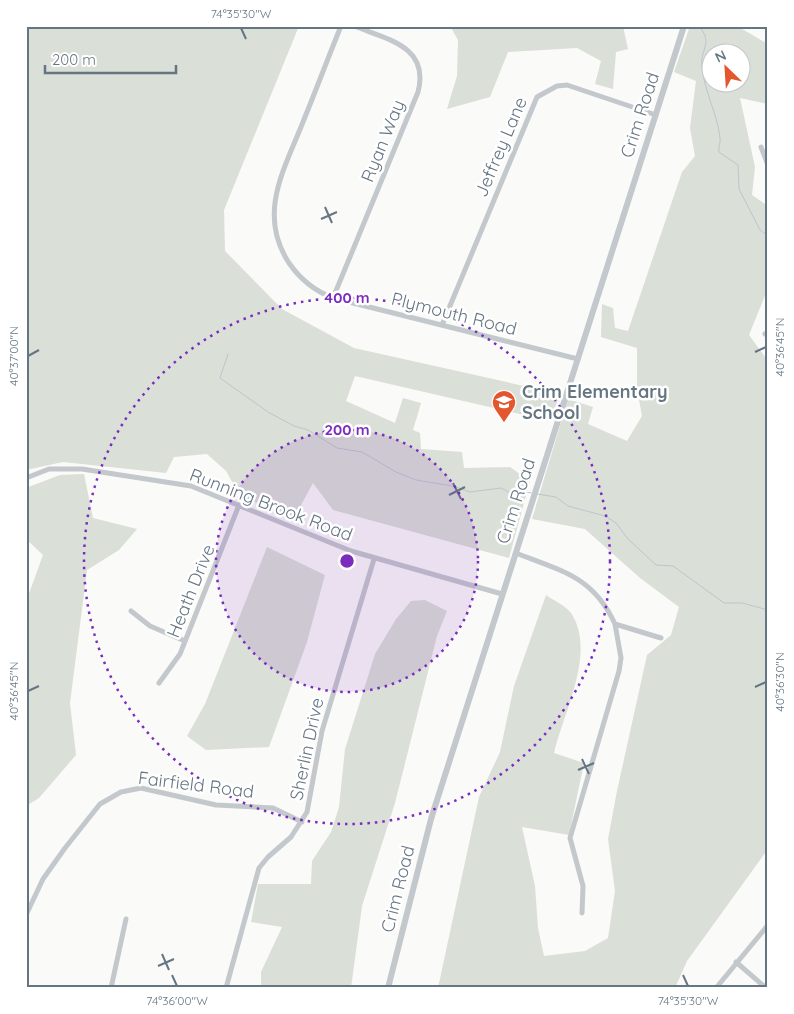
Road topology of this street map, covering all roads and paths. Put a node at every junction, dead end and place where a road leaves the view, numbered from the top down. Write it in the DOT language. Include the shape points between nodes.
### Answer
graph roads {
  1 [pos="341,26"];
  2 [pos="354,26"];
  3 [pos="684,26"];
  4 [pos="656,115"];
  5 [pos="761,146"];
  6 [pos="768,165"];
  7 [pos="333,298"];
  8 [pos="442,325"];
  9 [pos="578,359"];
  10 [pos="26,478"];
  11 [pos="239,505"];
  12 [pos="516,553"];
  13 [pos="374,559"];
  14 [pos="502,594"];
  15 [pos="130,611"];
  16 [pos="615,624"];
  17 [pos="661,638"];
  18 [pos="185,641"];
  19 [pos="159,683"];
  20 [pos="302,822"];
  21 [pos="582,913"];
  22 [pos="26,915"];
  23 [pos="126,919"];
  24 [pos="768,926"];
  25 [pos="736,962"];
  26 [pos="111,988"];
  27 [pos="226,988"];
  28 [pos="388,988"];
  29 [pos="716,988"];
  30 [pos="766,988"];
  1 -- 7 [label="street, Plymouth Road" via="282,175 274,208 275,232 285,256 308,284"];
  2 -- 7 [label="street, Ryan Way" via="409,50 418,66 420,78 418,92"];
  3 -- 4 [label="street, Crim Road"];
  4 -- 8 [label="street, Jeffrey Lane" via="567,85 556,86 537,97"];
  4 -- 9 [label="street, Crim Road"];
  5 -- 6 [label="street"];
  7 -- 8 [label="street, Plymouth Road"];
  8 -- 9 [label="street, Plymouth Road"];
  9 -- 12 [label="street, Crim Road"];
  10 -- 11 [label="street, Running Brook Road" via="60,468 94,470 191,486"];
  11 -- 13 [label="street, Running Brook Road"];
  11 -- 18 [label="street, Heath Drive"];
  12 -- 14 [label="street, Crim Road"];
  12 -- 16 [label="street" via="581,581 604,603"];
  13 -- 14 [label="street, Running Brook Road"];
  13 -- 20 [label="street, Sherlin Drive" via="322,731 312,795"];
  14 -- 28 [label="street, Crim Road" via="431,818"];
  15 -- 18 [label="street" via="150,626"];
  16 -- 17 [label="street"];
  16 -- 21 [label="street" via="621,658 619,671 570,838 583,886"];
  18 -- 19 [label="street, Heath Drive"];
  20 -- 22 [label="street, Fairfield Road" via="273,808 216,805 141,788 122,792 100,804 65,848 43,879"];
  20 -- 27 [label="street, Sherlin Drive" via="259,868"];
  23 -- 26 [label="street"];
  24 -- 25 [label="street"];
  25 -- 29 [label="street"];
  25 -- 30 [label="street"];
}
